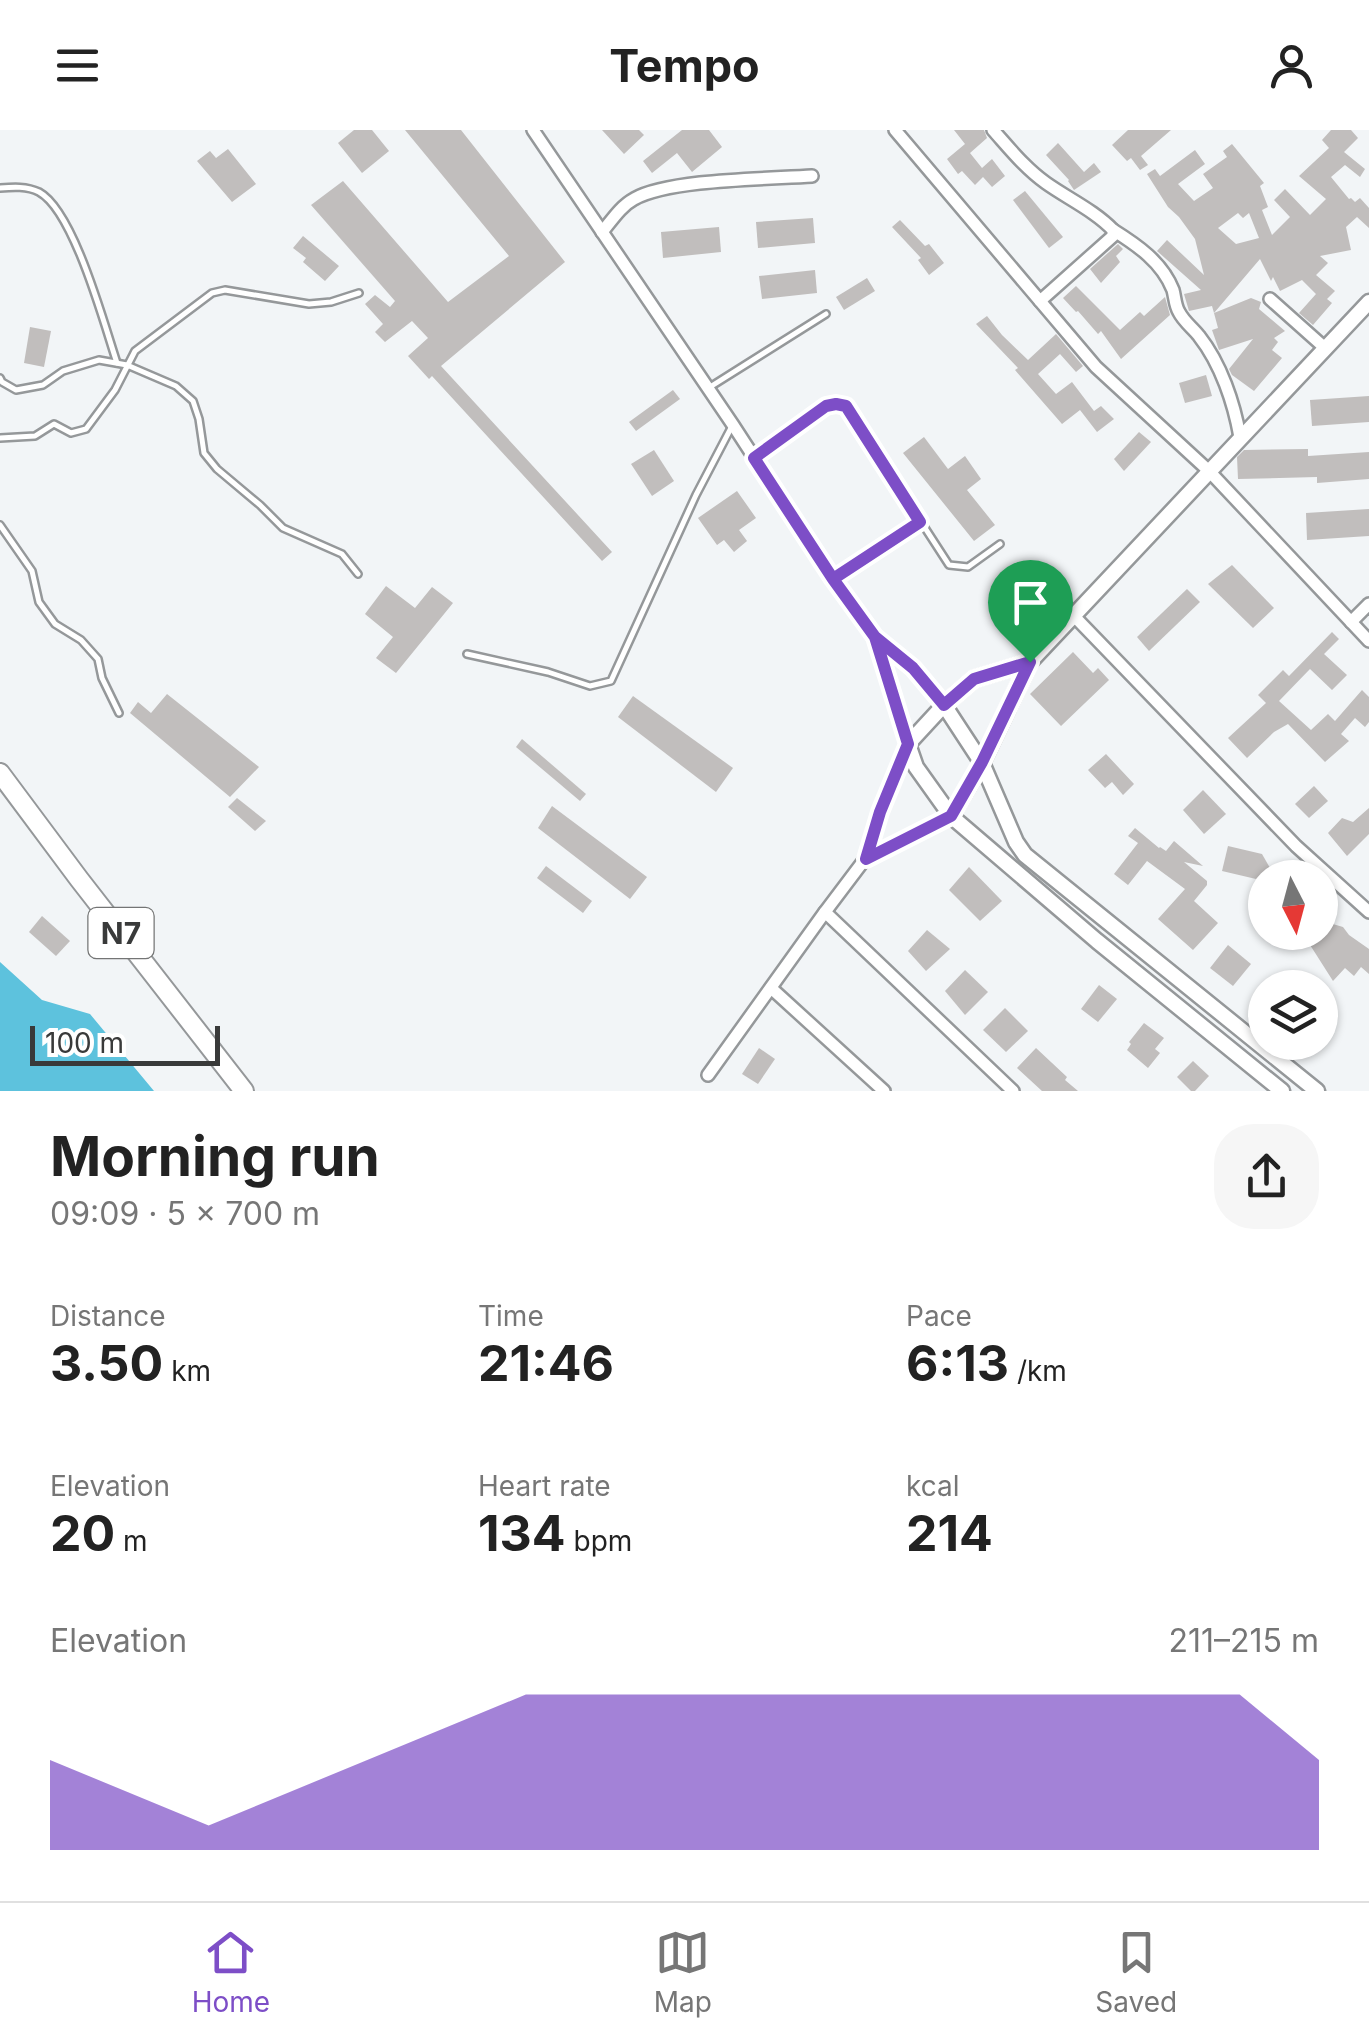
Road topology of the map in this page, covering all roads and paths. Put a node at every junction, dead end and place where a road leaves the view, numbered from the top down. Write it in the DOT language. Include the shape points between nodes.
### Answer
graph roads {
  1 [pos="533,130"];
  2 [pos="896,130"];
  3 [pos="993,130"];
  4 [pos="812,176"];
  5 [pos="0,188"];
  6 [pos="1113,230"];
  7 [pos="602,232"];
  8 [pos="359,293"];
  9 [pos="1270,299"];
  10 [pos="1040,301"];
  11 [pos="1369,302"];
  12 [pos="826,314"];
  13 [pos="1324,348"];
  14 [pos="117,363"];
  15 [pos="127,364"];
  16 [pos="0,378"];
  17 [pos="708,388"];
  18 [pos="733,426"];
  19 [pos="0,438"];
  20 [pos="1240,438"];
  21 [pos="754,458"];
  22 [pos="1209,471"];
  23 [pos="920,522"];
  24 [pos="0,525"];
  25 [pos="1000,544"];
  26 [pos="358,574"];
  27 [pos="833,579"];
  28 [pos="1369,604"];
  29 [pos="1074,616"];
  30 [pos="1351,622"];
  31 [pos="875,637"];
  32 [pos="1369,641"];
  33 [pos="468,654"];
  34 [pos="1030,662"];
  35 [pos="944,705"];
  36 [pos="119,714"];
  37 [pos="908,744"];
  38 [pos="982,762"];
  39 [pos="0,773"];
  40 [pos="951,816"];
  41 [pos="866,859"];
  42 [pos="824,912"];
  43 [pos="1369,912"];
  44 [pos="771,988"];
  45 [pos="708,1075"];
  46 [pos="244,1091"];
  47 [pos="884,1091"];
  48 [pos="1013,1091"];
  49 [pos="1282,1091"];
  50 [pos="1317,1091"];
  1 -- 7 [label="street"];
  2 -- 10 [label="street"];
  3 -- 6 [label="street" via="1042,180"];
  4 -- 7 [label="street" via="657,191 624,205"];
  5 -- 14 [label="lane" via="39,192 57,208"];
  6 -- 10 [label="street"];
  6 -- 20 [label="street" via="1163,270 1178,310 1226,386"];
  7 -- 17 [label="street"];
  8 -- 15 [label="lane" via="309,304 212,292"];
  9 -- 13 [label="street"];
  10 -- 22 [label="street" via="1096,367"];
  11 -- 13 [label="street"];
  12 -- 17 [label="lane"];
  13 -- 20 [label="street"];
  14 -- 15 [label="lane"];
  14 -- 16 [label="lane" via="99,360 16,390"];
  15 -- 19 [label="lane" via="86,429 71,433 54,424 35,436"];
  15 -- 26 [label="lane" via="193,401 204,453 216,469 283,528 342,554"];
  17 -- 18 [label="street"];
  18 -- 21 [label="street"];
  18 -- 33 [label="lane" via="611,682 590,686"];
  20 -- 22 [label="street"];
  21 -- 23 [label="lane" via="826,406 846,406"];
  21 -- 27 [label="street"];
  22 -- 29 [label="street"];
  22 -- 30 [label="street"];
  23 -- 25 [label="lane" via="949,565 958,568"];
  23 -- 27 [label="lane"];
  24 -- 36 [label="lane" via="32,570 39,602 55,624 98,659"];
  27 -- 31 [label="street"];
  28 -- 30 [label="street"];
  29 -- 34 [label="street"];
  29 -- 43 [label="street" via="1296,846"];
  30 -- 32 [label="street"];
  31 -- 35 [label="street"];
  31 -- 37 [label="street"];
  34 -- 35 [label="street" via="974,679"];
  34 -- 38 [label="street"];
  35 -- 37 [label="street"];
  35 -- 38 [label="street"];
  37 -- 40 [label="street"];
  37 -- 41 [label="street"];
  38 -- 40 [label="street"];
  38 -- 50 [label="street" via="1025,855"];
  39 -- 46 [label="main road, N7"];
  40 -- 41 [label="street"];
  40 -- 49 [label="street"];
  41 -- 42 [label="street"];
  42 -- 44 [label="street"];
  42 -- 48 [label="street"];
  44 -- 45 [label="street"];
  44 -- 47 [label="street"];
}
